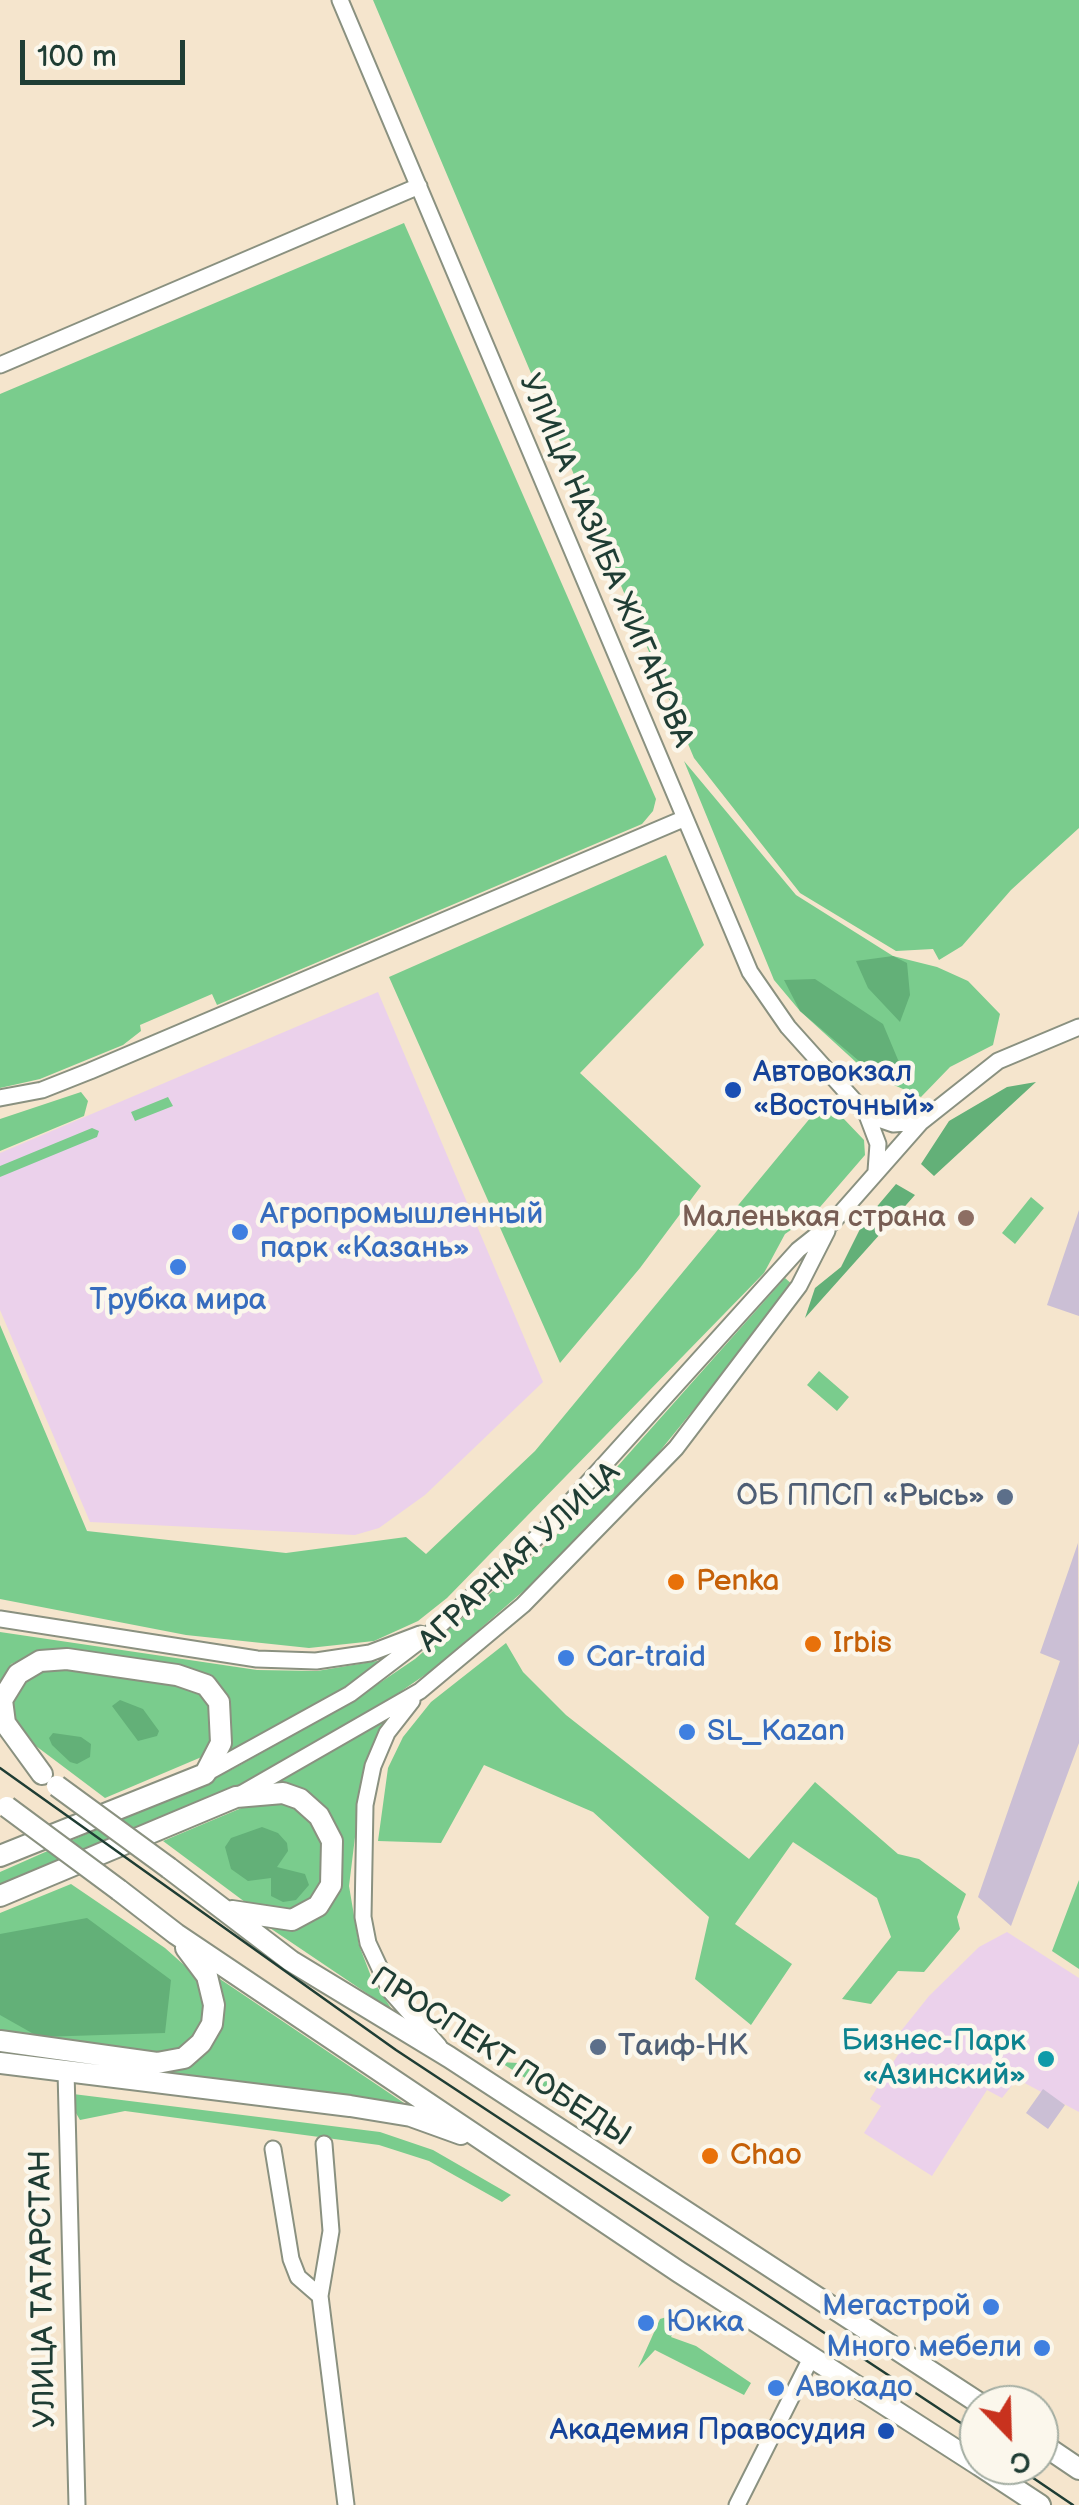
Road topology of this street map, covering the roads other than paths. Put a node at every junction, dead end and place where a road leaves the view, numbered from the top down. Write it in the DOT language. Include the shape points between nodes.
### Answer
graph roads {
  1 [pos="340,0"];
  2 [pos="419,186"];
  3 [pos="0,366"];
  4 [pos="683,819"];
  5 [pos="1079,1027"];
  6 [pos="0,1098"];
  7 [pos="866,1115"];
  8 [pos="921,1122"];
  9 [pos="876,1171"];
  10 [pos="832,1223"];
  11 [pos="779,1271"];
  12 [pos="799,1286"];
  13 [pos="0,1618"];
  14 [pos="438,1627"];
  15 [pos="420,1691"];
  16 [pos="0,1742"];
  17 [pos="205,1774"];
  18 [pos="49,1780"];
  19 [pos="236,1797"];
  20 [pos="3,1804"];
  21 [pos="0,1856"];
  22 [pos="0,1896"];
  23 [pos="216,1906"];
  24 [pos="176,1934"];
  25 [pos="0,2041"];
  26 [pos="449,2056"];
  27 [pos="0,2063"];
  28 [pos="66,2071"];
  29 [pos="324,2144"];
  30 [pos="489,2144"];
  31 [pos="274,2149"];
  32 [pos="320,2296"];
  33 [pos="811,2358"];
  34 [pos="959,2390"];
  35 [pos="959,2452"];
  36 [pos="1010,2485"];
  37 [pos="77,2505"];
  38 [pos="346,2505"];
  39 [pos="737,2505"];
  40 [pos="1040,2505"];
  1 -- 2 [label="street, УЛИЦА НАЗИБА ЖИГАНОВА"];
  2 -- 3 [label="street"];
  2 -- 4 [label="street, УЛИЦА НАЗИБА ЖИГАНОВА"];
  4 -- 6 [label="street" via="90,1071"];
  4 -- 7 [label="street, УЛИЦА НАЗИБА ЖИГАНОВА" via="766,997"];
  5 -- 8 [label="street, АГРАРНАЯ УЛИЦА" via="998,1061"];
  7 -- 8 [label="street" via="894,1124"];
  7 -- 9 [label="street, УЛИЦА НАЗИБА ЖИГАНОВА" via="878,1144"];
  8 -- 9 [label="street, АГРАРНАЯ УЛИЦА"];
  9 -- 10 [label="street, АГРАРНАЯ УЛИЦА"];
  10 -- 11 [label="street, АГРАРНАЯ УЛИЦА"];
  10 -- 12 [label="street, АГРАРНАЯ УЛИЦА"];
  11 -- 12 [label="street" via="793,1269"];
  11 -- 14 [label="street, АГРАРНАЯ УЛИЦА" via="546,1529"];
  12 -- 15 [label="street, АГРАРНАЯ УЛИЦА" via="647,1480 523,1605"];
  13 -- 14 [label="street" via="257,1659 316,1661 370,1653"];
  14 -- 17 [label="street, АГРАРНАЯ УЛИЦА" via="350,1694"];
  15 -- 19 [label="street, АГРАРНАЯ УЛИЦА"];
  15 -- 26 [label="street" via="373,1766 364,1821 364,1917 368,1943 391,1992"];
  16 -- 18 [label="main road, ПРОСПЕКТ ПОБЕДЫ"];
  17 -- 18 [label="main road" via="223,1730 220,1702 206,1685 177,1675 53,1659 18,1674 2,1700 4,1723"];
  17 -- 21 [label="main road, АГРАРНАЯ УЛИЦА"];
  18 -- 23 [label="main road, ПРОСПЕКТ ПОБЕДЫ, bridge"];
  19 -- 22 [label="main road, АГРАРНАЯ УЛИЦА"];
  19 -- 23 [label="main road" via="283,1793 312,1808 332,1841 331,1885 318,1906 292,1920"];
  20 -- 24 [label="main road, bridge"];
  23 -- 26 [label="main road, ПРОСПЕКТ ПОБЕДЫ" via="291,1961"];
  24 -- 25 [label="main road" via="207,1976 214,2005 202,2043 184,2058 157,2064"];
  24 -- 30 [label="main road"];
  26 -- 34 [label="main road, ПРОСПЕКТ ПОБЕДЫ"];
  27 -- 28 [label="main road"];
  28 -- 30 [label="main road" via="410,2116"];
  28 -- 37 [label="street, УЛИЦА ТАТАРСТАН"];
  29 -- 32 [label="street" via="332,2231"];
  30 -- 33 [label="main road"];
  31 -- 32 [label="street" via="290,2259 298,2277"];
  32 -- 38 [label="street"];
  33 -- 35 [label="main road"];
  33 -- 39 [label="street"];
  36 -- 40 [label="main road"];
}
